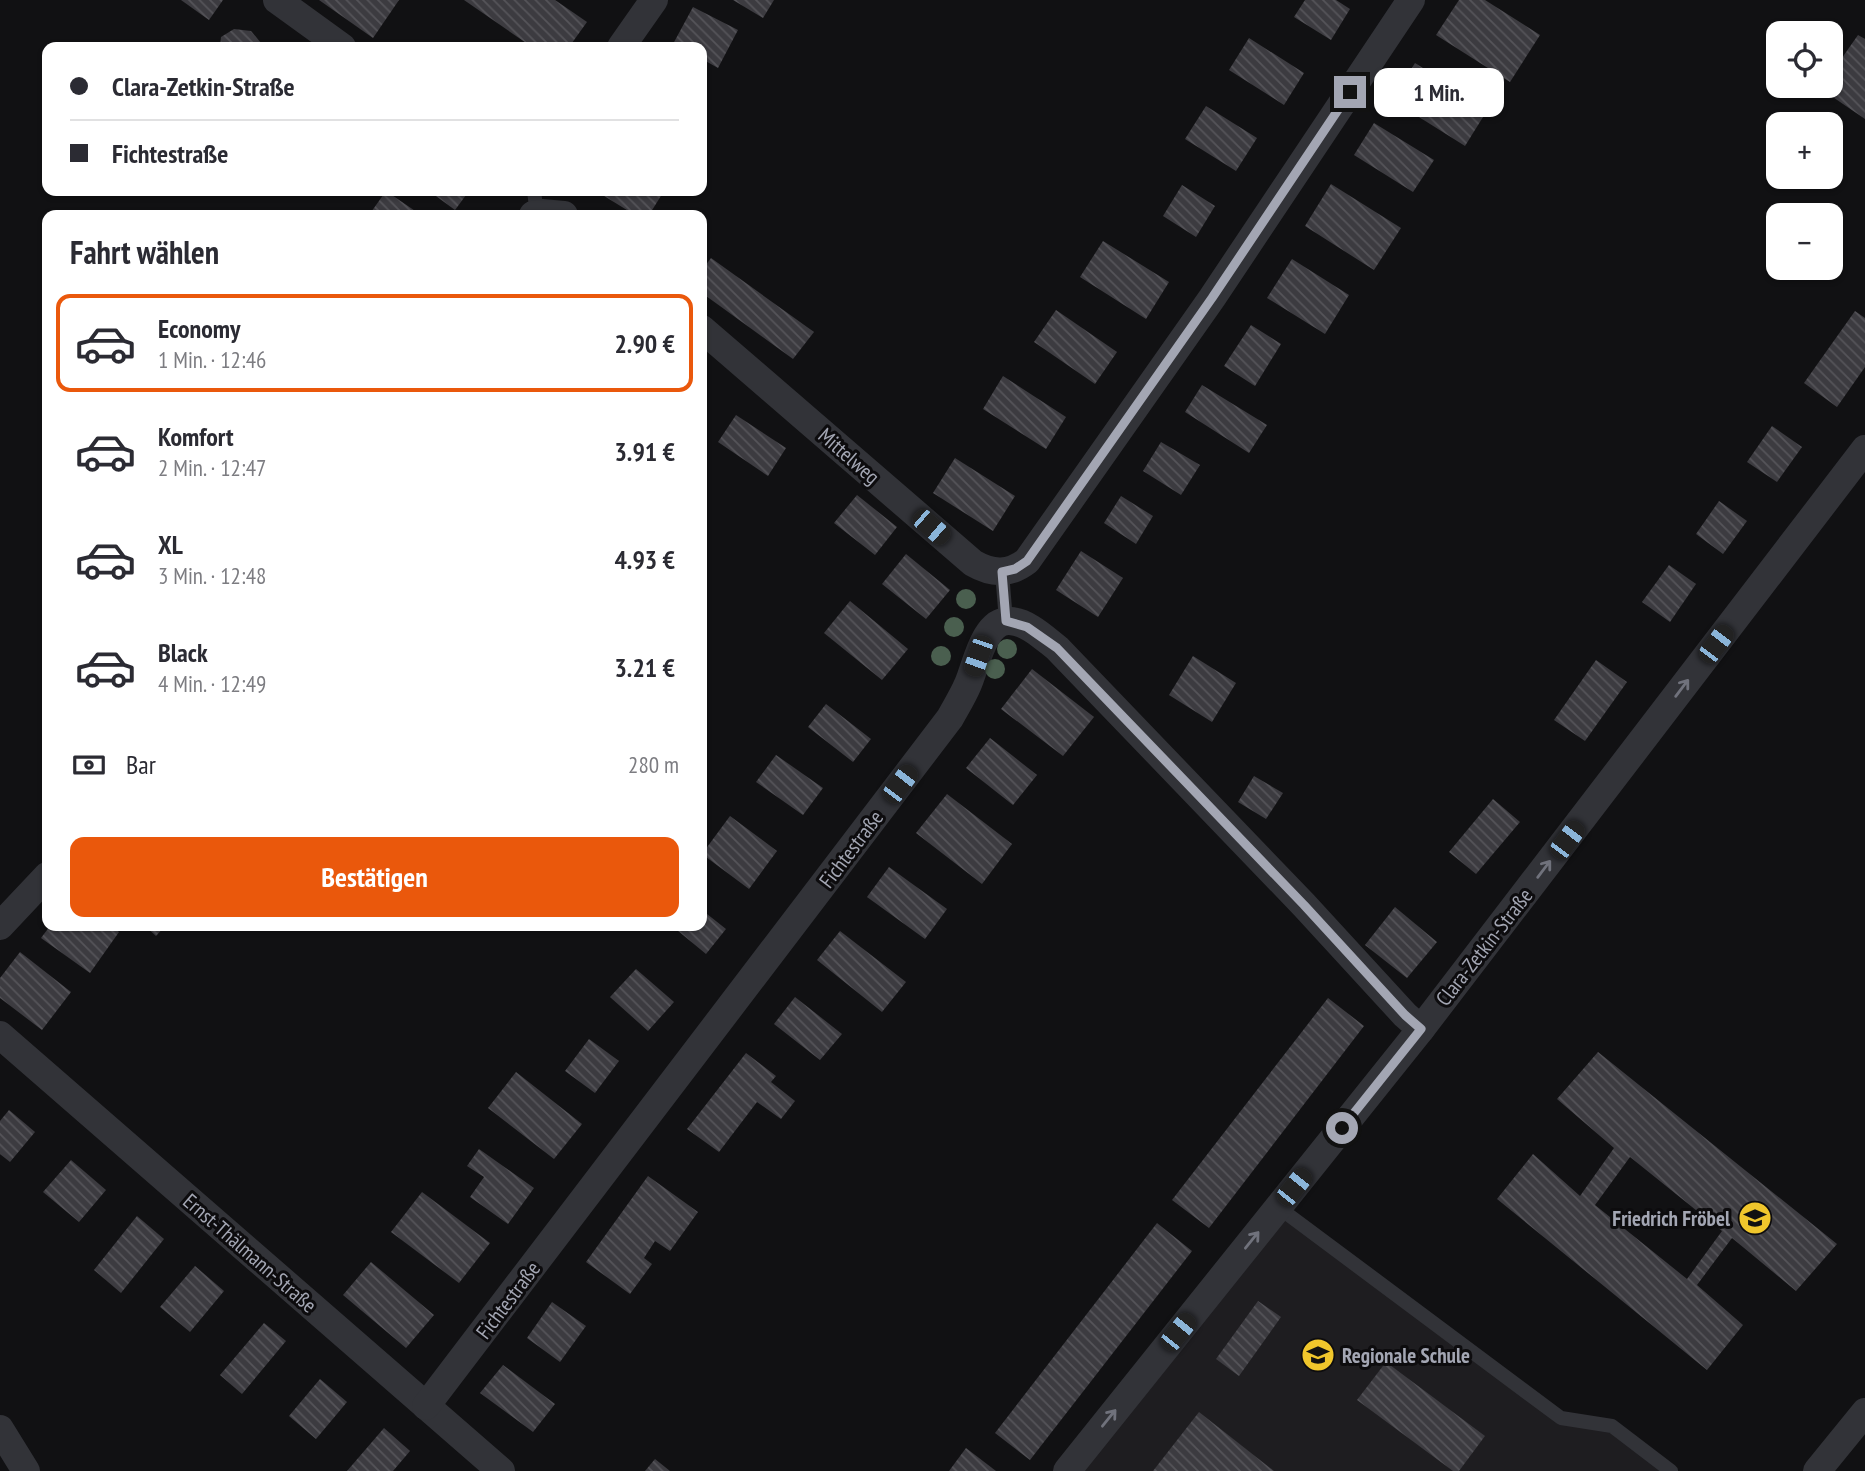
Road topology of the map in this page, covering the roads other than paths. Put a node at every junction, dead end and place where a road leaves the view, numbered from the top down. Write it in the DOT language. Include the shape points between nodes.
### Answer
graph roads {
  1 [pos="276,0"];
  2 [pos="654,0"];
  3 [pos="1412,0"];
  4 [pos="335,42"];
  5 [pos="625,42"];
  6 [pos="707,334"];
  7 [pos="1865,449"];
  8 [pos="1002,572"];
  9 [pos="1006,621"];
  10 [pos="42,881"];
  11 [pos="0,926"];
  12 [pos="1421,1029"];
  13 [pos="0,1035"];
  14 [pos="1278,1207"];
  15 [pos="426,1406"];
  16 [pos="1865,1412"];
  17 [pos="0,1429"];
  18 [pos="26,1471"];
  19 [pos="501,1471"];
  20 [pos="1067,1471"];
  21 [pos="1671,1471"];
  22 [pos="1817,1471"];
  1 -- 4 [label="street"];
  2 -- 5 [label="street"];
  3 -- 8 [label="street" via="1212,298 1034,550 1021,565"];
  6 -- 8 [label="street, Mittelweg" via="973,563"];
  12 -- 7 [label="street, Clara-Zetkin-Straße, one-way"];
  8 -- 9 [label="lane"];
  9 -- 12 [label="street" via="1027,627 1057,648"];
  9 -- 15 [label="street, Fichtestraße" via="985,638 950,718"];
  10 -- 11 [label="street"];
  12 -- 14 [label="street, Clara-Zetkin-Straße"];
  13 -- 15 [label="street, Ernst-Thälmann-Straße"];
  20 -- 14 [label="street, Clara-Zetkin-Straße, one-way"];
  14 -- 21 [label="lane" via="1561,1418 1612,1426"];
  15 -- 19 [label="street, Ernst-Thälmann-Straße"];
  16 -- 22 [label="street"];
  17 -- 18 [label="street"];
}
